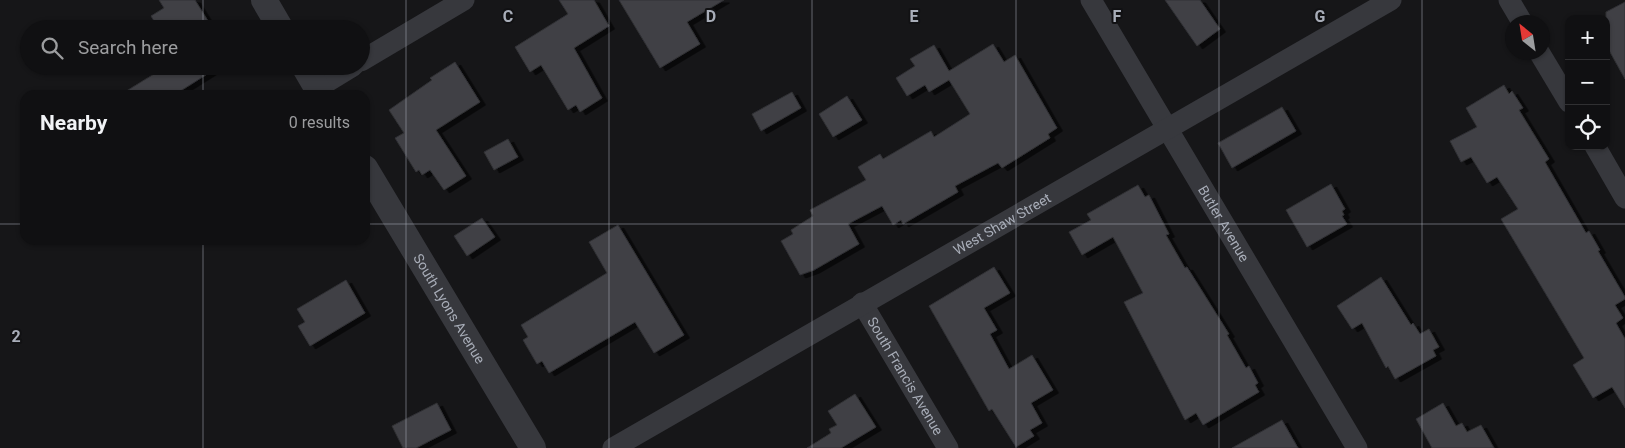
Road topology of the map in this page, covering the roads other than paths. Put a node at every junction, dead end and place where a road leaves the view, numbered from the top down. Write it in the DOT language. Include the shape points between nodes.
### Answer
graph roads {
  1 [pos="264,0"];
  2 [pos="464,0"];
  3 [pos="1091,0"];
  4 [pos="1391,0"];
  5 [pos="1508,0"];
  6 [pos="1518,15"];
  7 [pos="276,20"];
  8 [pos="370,56"];
  9 [pos="1545,60"];
  10 [pos="332,75"];
  11 [pos="314,83"];
  12 [pos="1565,95"];
  13 [pos="1167,129"];
  14 [pos="1597,150"];
  15 [pos="370,176"];
  16 [pos="1625,198"];
  17 [pos="862,303"];
  18 [pos="533,448"];
  19 [pos="613,448"];
  20 [pos="948,448"];
  21 [pos="1358,448"];
  1 -- 7 [label="street"];
  2 -- 8 [label="street"];
  3 -- 13 [label="street, Butler Avenue"];
  4 -- 13 [label="street, West Shaw Street"];
  5 -- 6 [label="street"];
  9 -- 12 [label="street"];
  10 -- 11 [label="street"];
  13 -- 17 [label="street, West Shaw Street"];
  13 -- 21 [label="street, Butler Avenue"];
  14 -- 16 [label="street"];
  15 -- 18 [label="street, South Lyons Avenue"];
  17 -- 19 [label="street, West Shaw Street"];
  17 -- 20 [label="street, South Francis Avenue"];
}
